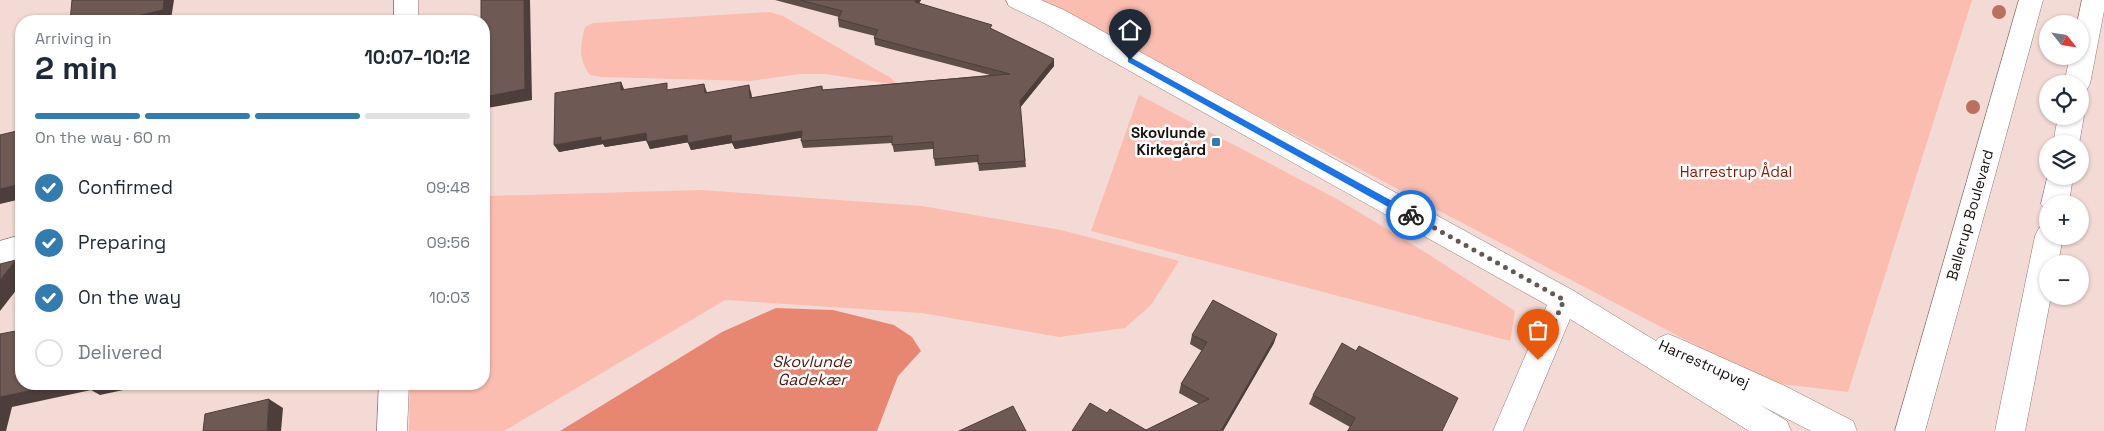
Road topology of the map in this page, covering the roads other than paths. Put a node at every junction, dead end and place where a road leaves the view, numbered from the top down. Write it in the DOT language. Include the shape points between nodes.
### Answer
graph roads {
  1 [pos="406,0"];
  2 [pos="1018,0"];
  3 [pos="2031,0"];
  4 [pos="2094,0"];
  5 [pos="406,15"];
  6 [pos="2079,75"];
  7 [pos="2047,245"];
  8 [pos="15,249"];
  9 [pos="0,253"];
  10 [pos="1564,300"];
  11 [pos="394,390"];
  12 [pos="392,431"];
  13 [pos="1508,431"];
  14 [pos="1776,431"];
  15 [pos="1842,431"];
  16 [pos="1910,431"];
  17 [pos="2010,431"];
  1 -- 5 [label="street"];
  2 -- 10 [label="street, Harrestrupvej" via="1055,17"];
  3 -- 16 [label="street, Ballerup Boulevard"];
  4 -- 6 [label="street"];
  7 -- 17 [label="street"];
  8 -- 9 [label="street"];
  10 -- 13 [label="street"];
  10 -- 14 [label="street, Harrestrupvej"];
  10 -- 15 [label="street, Harrestrupvej" via="1774,396"];
  11 -- 12 [label="street"];
}
